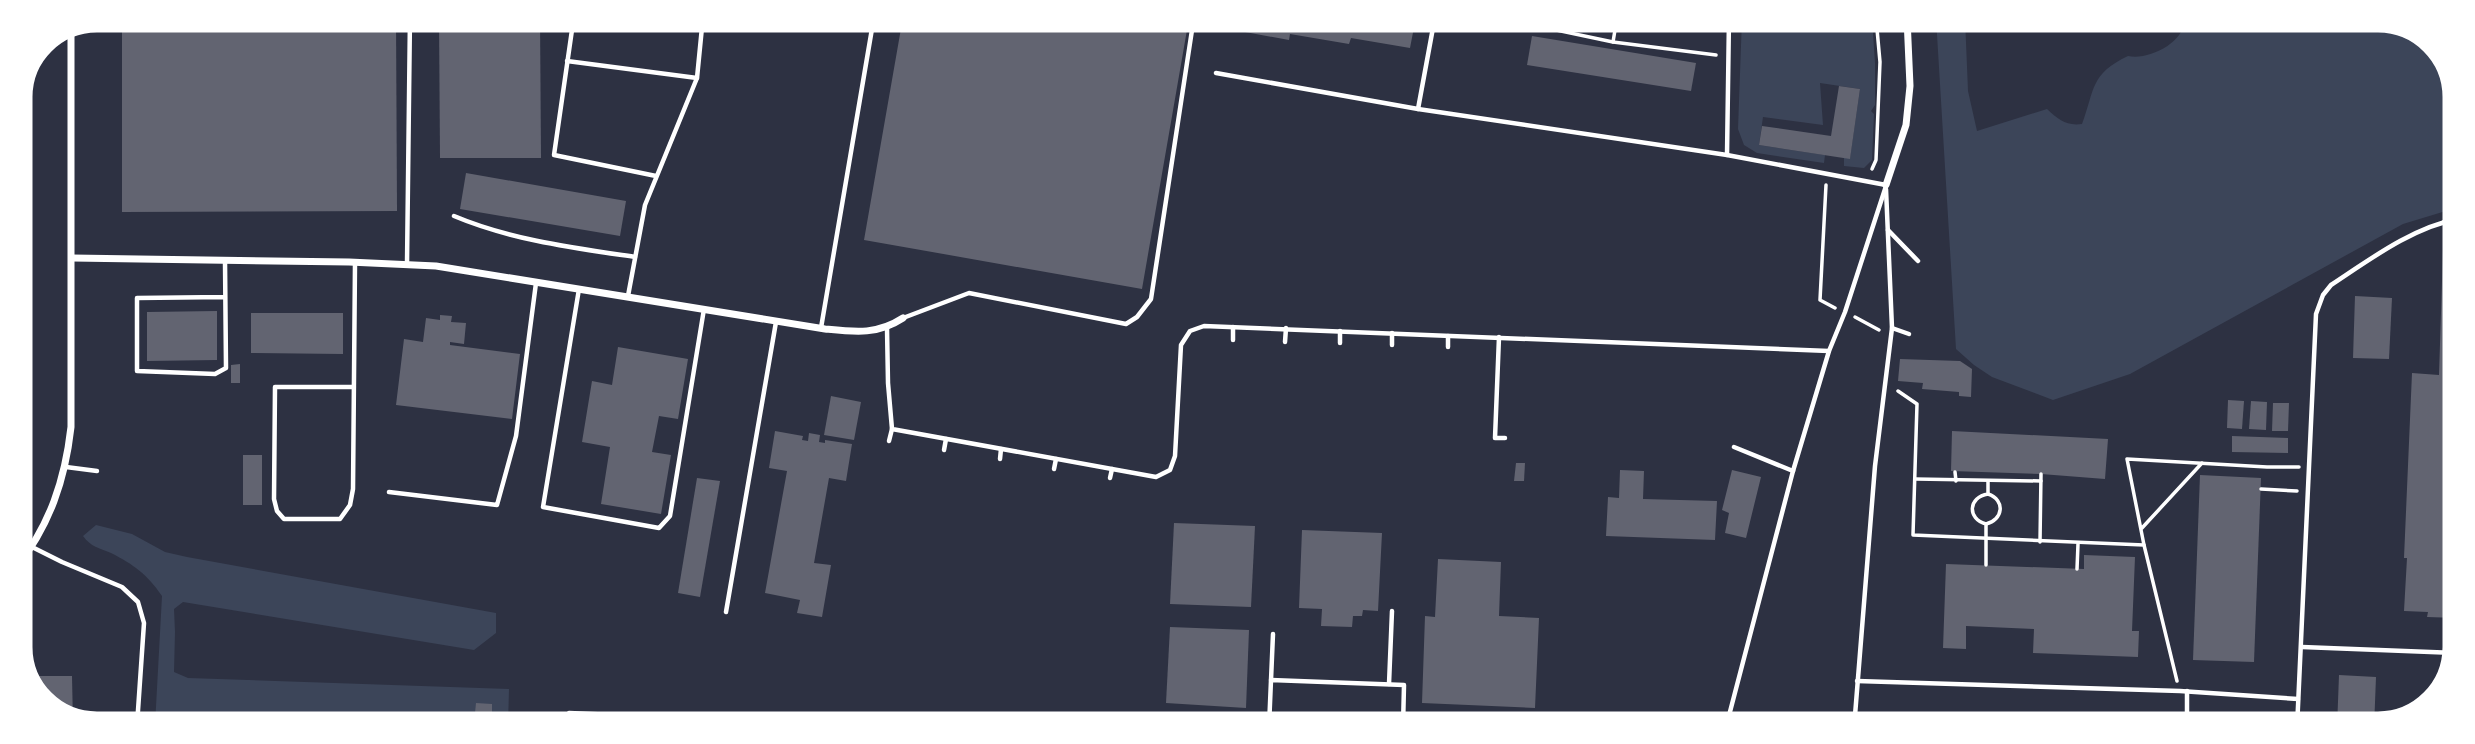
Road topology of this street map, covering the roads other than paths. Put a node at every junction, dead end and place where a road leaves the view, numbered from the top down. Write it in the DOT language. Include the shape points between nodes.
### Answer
graph roads {
  1 [pos="410,28"];
  2 [pos="572,28"];
  3 [pos="702,28"];
  4 [pos="872,28"];
  5 [pos="1192,28"];
  6 [pos="1433,28"];
  7 [pos="1729,28"];
  8 [pos="1907,28"];
  9 [pos="71,33"];
  10 [pos="567,61"];
  11 [pos="1216,73"];
  12 [pos="697,78"];
  13 [pos="1418,109"];
  14 [pos="1727,155"];
  15 [pos="656,176"];
  16 [pos="1886,185"];
  17 [pos="454,216"];
  18 [pos="2447,221"];
  19 [pos="2444,222"];
  20 [pos="2447,228"];
  21 [pos="1888,229"];
  22 [pos="635,257"];
  23 [pos="72,258"];
  24 [pos="225,260"];
  25 [pos="1918,261"];
  26 [pos="355,262"];
  27 [pos="407,265"];
  28 [pos="536,282"];
  29 [pos="579,289"];
  30 [pos="628,296"];
  31 [pos="225,297"];
  32 [pos="704,309"];
  33 [pos="903,318"];
  34 [pos="777,321"];
  35 [pos="1233,327"];
  36 [pos="821,328"];
  37 [pos="887,328"];
  38 [pos="1286,328"];
  39 [pos="1892,328"];
  40 [pos="1340,331"];
  41 [pos="1392,333"];
  42 [pos="1909,334"];
  43 [pos="1448,336"];
  44 [pos="1499,337"];
  45 [pos="1233,340"];
  46 [pos="1285,342"];
  47 [pos="1340,343"];
  48 [pos="1392,345"];
  49 [pos="1448,347"];
  50 [pos="1829,351"];
  51 [pos="354,387"];
  52 [pos="891,429"];
  53 [pos="1505,438"];
  54 [pos="946,439"];
  55 [pos="889,441"];
  56 [pos="1734,447"];
  57 [pos="1002,449"];
  58 [pos="944,450"];
  59 [pos="1000,459"];
  60 [pos="1056,459"];
  61 [pos="66,467"];
  62 [pos="1054,469"];
  63 [pos="1112,469"];
  64 [pos="97,471"];
  65 [pos="1793,471"];
  66 [pos="1110,478"];
  67 [pos="389,492"];
  68 [pos="32,547"];
  69 [pos="28,552"];
  70 [pos="1392,611"];
  71 [pos="726,612"];
  72 [pos="1273,634"];
  73 [pos="2302,647"];
  74 [pos="2446,653"];
  75 [pos="1271,680"];
  76 [pos="1857,681"];
  77 [pos="1389,684"];
  78 [pos="2187,691"];
  79 [pos="2298,699"];
  80 [pos="138,716"];
  81 [pos="566,716"];
  82 [pos="637,716"];
  83 [pos="1269,716"];
  84 [pos="1403,716"];
  85 [pos="1729,716"];
  86 [pos="1855,716"];
  87 [pos="2187,716"];
  88 [pos="2297,716"];
  1 -- 27 [label="lane"];
  2 -- 10 [label="lane"];
  3 -- 12 [label="lane"];
  4 -- 36 [label="lane"];
  5 -- 33 [label="lane" via="1151,299 1137,317 1126,324 969,293"];
  6 -- 13 [label="lane"];
  7 -- 14 [label="lane"];
  8 -- 16 [label="street" via="1910,86 1906,125"];
  9 -- 23 [label="street"];
  10 -- 12 [label="lane"];
  10 -- 15 [label="lane" via="554,155"];
  11 -- 13 [label="lane"];
  12 -- 15 [label="lane"];
  13 -- 14 [label="lane"];
  14 -- 16 [label="lane"];
  15 -- 22 [label="lane"];
  16 -- 21 [label="lane"];
  16 -- 50 [label="lane"];
  17 -- 22 [label="lane" via="553,245"];
  18 -- 19 [label="lane"];
  19 -- 20 [label="lane"];
  19 -- 73 [label="lane" via="2331,285 2316,314"];
  21 -- 25 [label="lane"];
  21 -- 39 [label="lane"];
  22 -- 30 [label="lane"];
  23 -- 24 [label="street"];
  23 -- 61 [label="street" via="71,427"];
  24 -- 26 [label="street"];
  24 -- 31 [label="lane"];
  26 -- 27 [label="street"];
  26 -- 51 [label="lane"];
  27 -- 28 [label="street"];
  28 -- 29 [label="street"];
  28 -- 67 [label="lane" via="516,436 497,505"];
  29 -- 30 [label="street"];
  29 -- 32 [label="lane" via="543,507 659,528 670,516"];
  30 -- 32 [label="street"];
  31 -- 31 [label="lane" via="226,368 215,374 137,371 137,298"];
  32 -- 34 [label="street"];
  33 -- 37 [label="street"];
  34 -- 36 [label="street"];
  34 -- 71 [label="lane"];
  35 -- 38 [label="lane"];
  35 -- 45 [label="lane"];
  35 -- 63 [label="lane" via="1204,326 1190,331 1181,345 1175,456 1170,470 1156,477"];
  36 -- 37 [label="street"];
  37 -- 52 [label="lane"];
  38 -- 40 [label="lane"];
  38 -- 46 [label="lane"];
  39 -- 42 [label="lane"];
  39 -- 76 [label="lane"];
  40 -- 41 [label="lane"];
  40 -- 47 [label="lane"];
  41 -- 43 [label="lane"];
  41 -- 48 [label="lane"];
  43 -- 44 [label="lane"];
  43 -- 49 [label="lane"];
  44 -- 50 [label="lane"];
  44 -- 53 [label="lane" via="1495,438"];
  50 -- 65 [label="lane"];
  51 -- 51 [label="lane" via="350,505 340,519 284,519 274,499 275,387"];
  52 -- 54 [label="lane"];
  52 -- 55 [label="lane"];
  54 -- 57 [label="lane"];
  54 -- 58 [label="lane"];
  56 -- 65 [label="lane"];
  57 -- 59 [label="lane"];
  57 -- 60 [label="lane"];
  60 -- 62 [label="lane"];
  60 -- 63 [label="lane"];
  61 -- 64 [label="lane"];
  61 -- 68 [label="street"];
  63 -- 66 [label="lane"];
  65 -- 85 [label="lane"];
  68 -- 69 [label="street"];
  68 -- 80 [label="lane" via="122,587 138,602 144,623"];
  70 -- 77 [label="lane"];
  72 -- 75 [label="lane"];
  73 -- 74 [label="lane"];
  73 -- 79 [label="lane"];
  75 -- 77 [label="lane"];
  75 -- 83 [label="lane"];
  76 -- 78 [label="lane"];
  76 -- 86 [label="lane"];
  77 -- 84 [label="lane" via="1404,685"];
  78 -- 79 [label="lane"];
  78 -- 87 [label="lane"];
  79 -- 88 [label="lane"];
  81 -- 82 [label="lane"];
}
